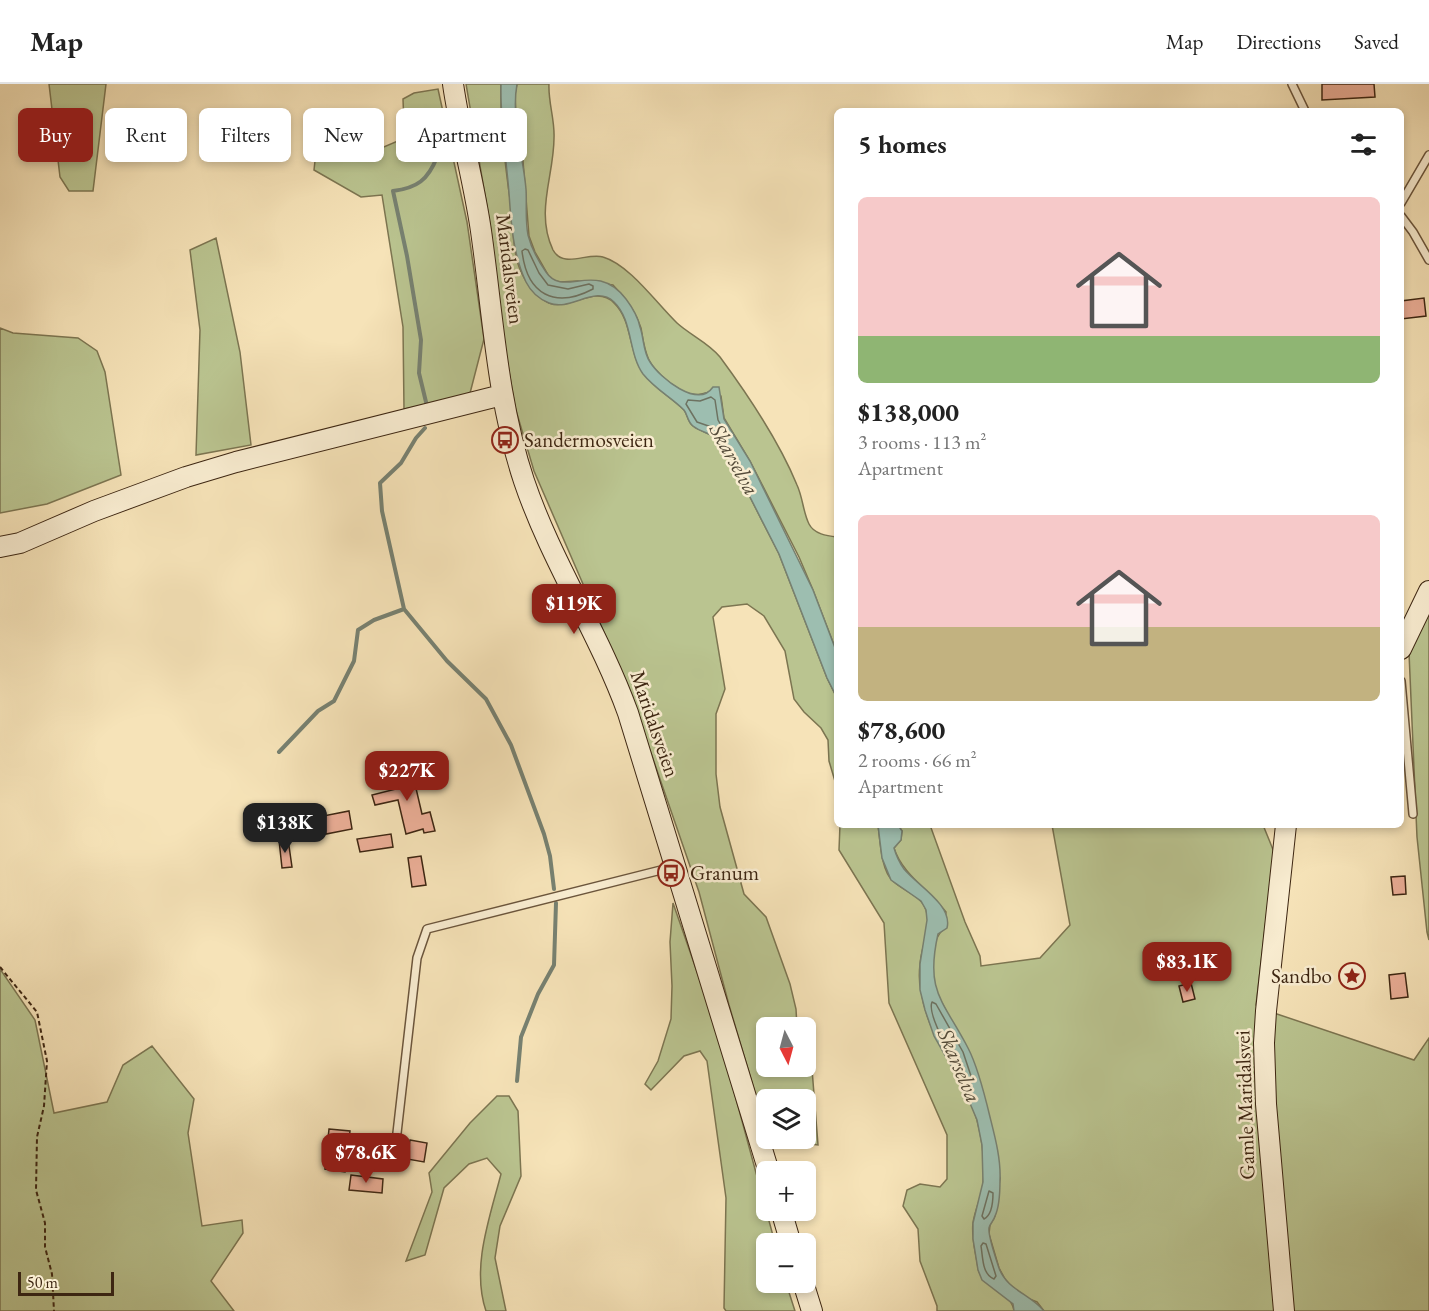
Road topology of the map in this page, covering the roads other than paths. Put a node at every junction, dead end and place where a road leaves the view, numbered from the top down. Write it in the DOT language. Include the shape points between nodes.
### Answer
graph roads {
  1 [pos="453,84"];
  2 [pos="1292,84"];
  3 [pos="1304,108"];
  4 [pos="1429,155"];
  5 [pos="1404,198"];
  6 [pos="1404,220"];
  7 [pos="1429,260"];
  8 [pos="502,395"];
  9 [pos="0,547"];
  10 [pos="1429,591"];
  11 [pos="1404,643"];
  12 [pos="1404,714"];
  13 [pos="1413,814"];
  14 [pos="1286,828"];
  15 [pos="676,867"];
  16 [pos="397,1133"];
  17 [pos="766,1161"];
  18 [pos="806,1293"];
  19 [pos="812,1311"];
  20 [pos="1284,1311"];
  1 -- 8 [label="street, Maridalsveien" via="478,213"];
  2 -- 3 [label="lane"];
  4 -- 5 [label="lane"];
  6 -- 7 [label="lane"];
  8 -- 9 [label="street" via="236,462 143,492 20,543"];
  8 -- 15 [label="street, Maridalsveien" via="525,483 623,698"];
  10 -- 11 [label="street"];
  12 -- 13 [label="lane"];
  14 -- 20 [label="street, Gamle Maridalsvei" via="1264,1042"];
  15 -- 16 [label="lane" via="427,929 417,958"];
  15 -- 17 [label="street, Maridalsveien"];
  18 -- 19 [label="street"];
}
